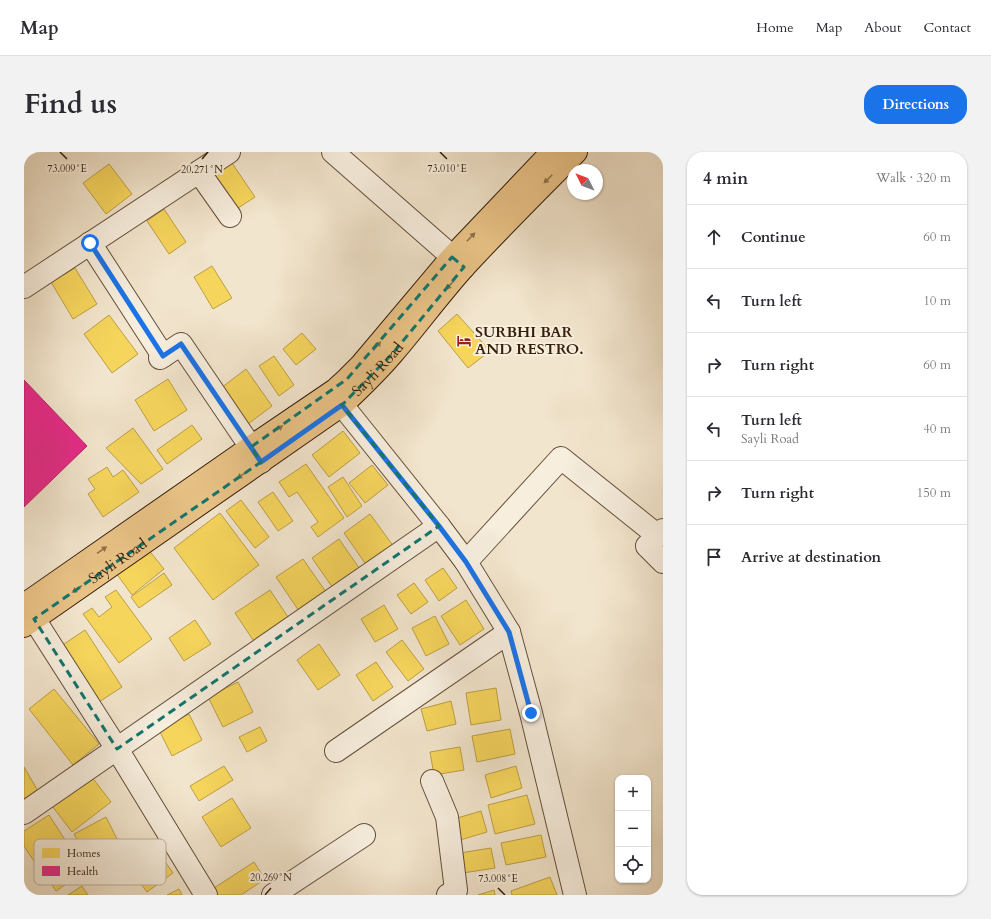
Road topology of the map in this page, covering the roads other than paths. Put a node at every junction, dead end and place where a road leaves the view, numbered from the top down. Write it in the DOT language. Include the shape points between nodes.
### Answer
graph roads {
  1 [pos="229,152"];
  2 [pos="333,152"];
  3 [pos="552,152"];
  4 [pos="576,152"];
  5 [pos="199,172"];
  6 [pos="230,216"];
  7 [pos="90,243"];
  8 [pos="458,262"];
  9 [pos="24,287"];
  10 [pos="342,405"];
  11 [pos="256,454"];
  12 [pos="439,526"];
  13 [pos="660,532"];
  14 [pos="466,562"];
  15 [pos="663,562"];
  16 [pos="27,616"];
  17 [pos="509,632"];
  18 [pos="117,749"];
  19 [pos="336,751"];
  20 [pos="432,781"];
  21 [pos="24,813"];
  22 [pos="364,835"];
  23 [pos="454,894"];
  24 [pos="206,895"];
  25 [pos="273,895"];
  26 [pos="575,895"];
  1 -- 5 [label="street"];
  2 -- 8 [label="street"];
  8 -- 3 [label="main road, one-way"];
  4 -- 8 [label="main road, Sayli Road, one-way"];
  5 -- 6 [label="street"];
  5 -- 7 [label="street"];
  7 -- 9 [label="street"];
  7 -- 11 [label="street" via="162,357 181,344"];
  8 -- 10 [label="main road, Sayli Road, one-way" via="427,311 393,353"];
  11 -- 8 [label="main road, one-way" via="347,379"];
  10 -- 11 [label="main road, Sayli Road"];
  10 -- 12 [label="street"];
  11 -- 16 [label="main road, Sayli Road"];
  12 -- 14 [label="street"];
  12 -- 18 [label="street"];
  13 -- 14 [label="street" via="561,458"];
  13 -- 15 [label="street" via="647,546"];
  14 -- 17 [label="street"];
  16 -- 18 [label="street"];
  17 -- 19 [label="street"];
  17 -- 26 [label="street"];
  18 -- 21 [label="street"];
  18 -- 24 [label="street"];
  20 -- 23 [label="street" via="447,817"];
  22 -- 25 [label="street"];
}
